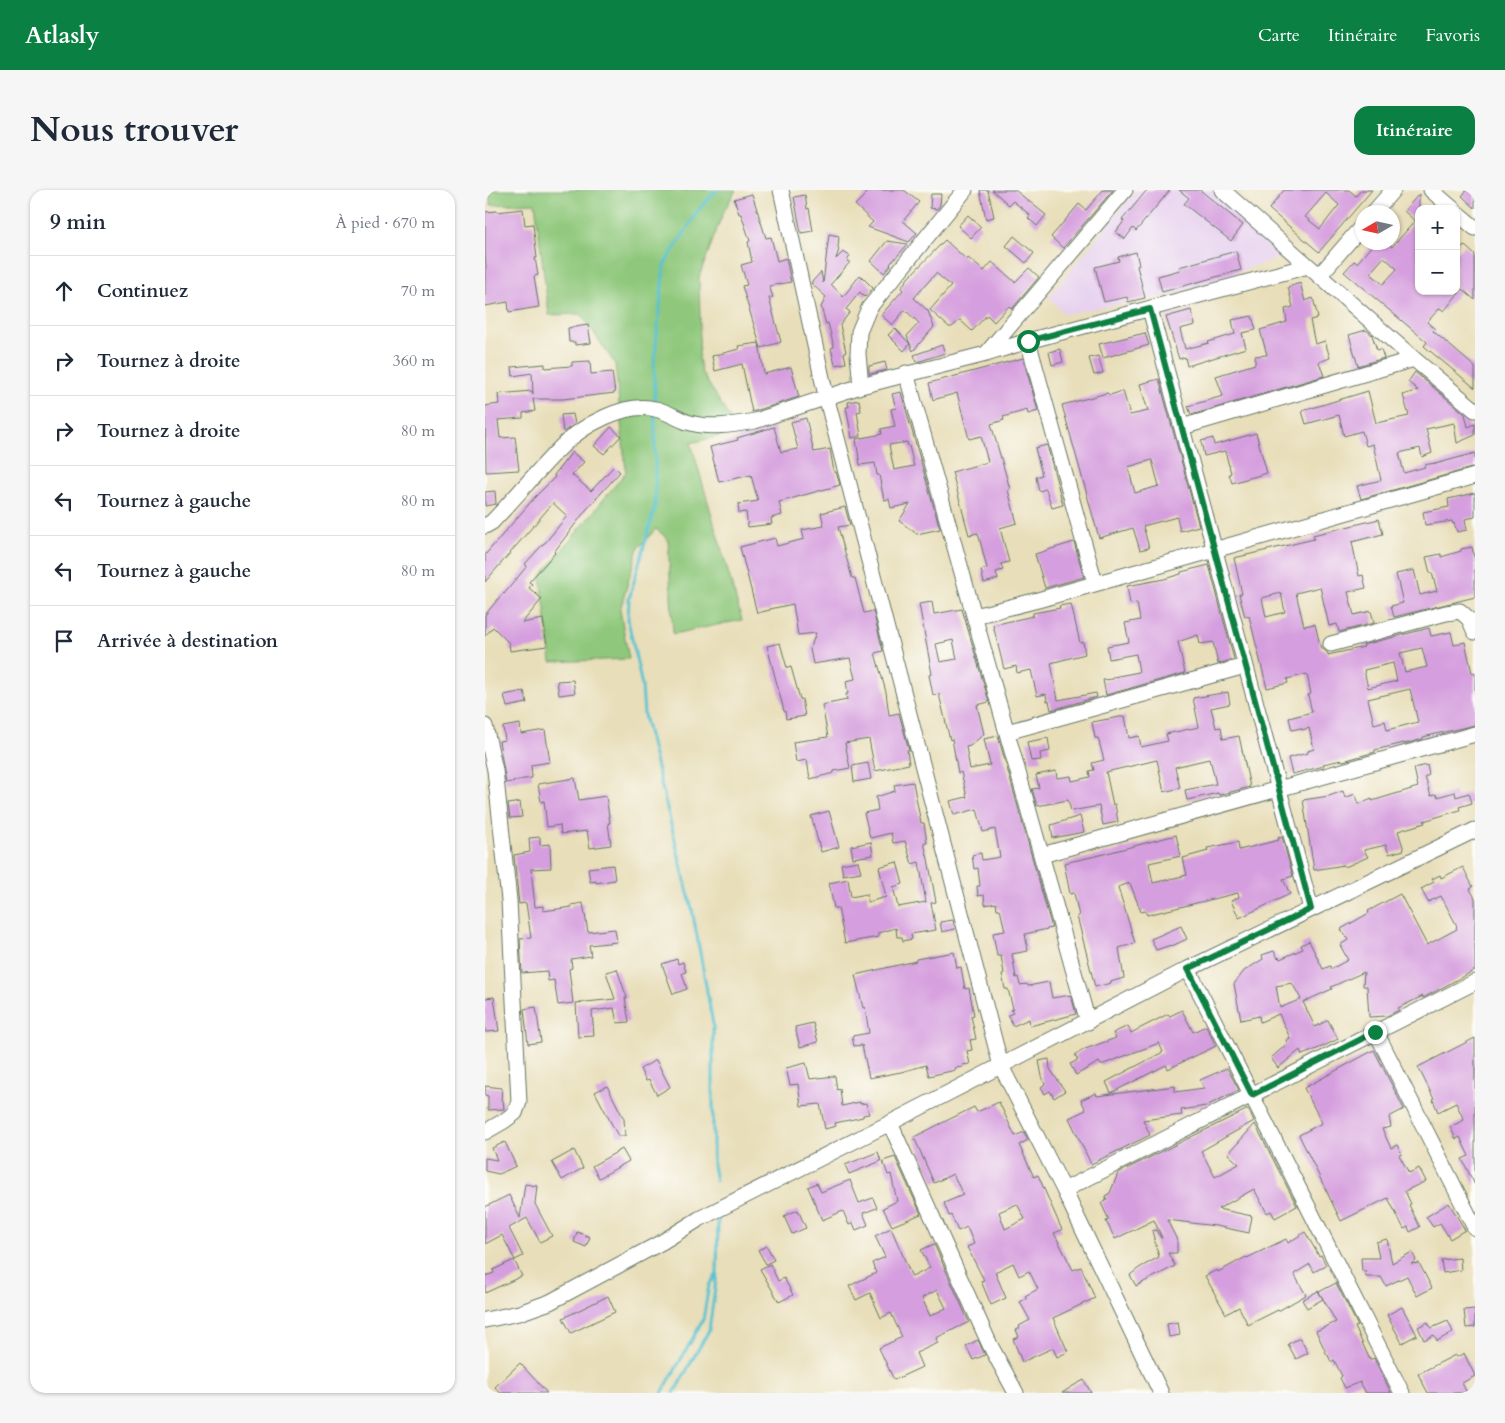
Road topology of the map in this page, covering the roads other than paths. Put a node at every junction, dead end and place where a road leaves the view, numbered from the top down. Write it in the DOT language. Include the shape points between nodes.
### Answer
graph roads {
  1 [pos="781,190"];
  2 [pos="965,190"];
  3 [pos="1125,190"];
  4 [pos="1222,190"];
  5 [pos="1393,190"];
  6 [pos="1431,190"];
  7 [pos="1379,205"];
  8 [pos="1448,205"];
  9 [pos="1460,215"];
  10 [pos="1475,228"];
  11 [pos="1355,232"];
  12 [pos="1313,271"];
  13 [pos="1150,309"];
  14 [pos="1028,341"];
  15 [pos="986,354"];
  16 [pos="1414,359"];
  17 [pos="906,373"];
  18 [pos="861,386"];
  19 [pos="826,396"];
  20 [pos="1475,410"];
  21 [pos="1181,427"];
  22 [pos="1475,476"];
  23 [pos="485,526"];
  24 [pos="1214,549"];
  25 [pos="1095,583"];
  26 [pos="975,616"];
  27 [pos="1475,632"];
  28 [pos="1331,644"];
  29 [pos="1245,666"];
  30 [pos="485,726"];
  31 [pos="1007,732"];
  32 [pos="1475,734"];
  33 [pos="1279,789"];
  34 [pos="1475,830"];
  35 [pos="1042,855"];
  36 [pos="1311,909"];
  37 [pos="1188,969"];
  38 [pos="1475,982"];
  39 [pos="1088,1022"];
  40 [pos="1375,1032"];
  41 [pos="1001,1066"];
  42 [pos="1252,1095"];
  43 [pos="890,1123"];
  44 [pos="485,1132"];
  45 [pos="1064,1190"];
  46 [pos="1475,1228"];
  47 [pos="485,1320"];
  48 [pos="1017,1393"];
  49 [pos="1161,1393"];
  50 [pos="1402,1393"];
  1 -- 19 [label="street"];
  2 -- 18 [label="street" via="869,308 859,332"];
  3 -- 15 [label="street"];
  4 -- 12 [label="street"];
  5 -- 7 [label="street"];
  6 -- 8 [label="street"];
  9 -- 10 [label="street"];
  11 -- 12 [label="street"];
  12 -- 13 [label="street"];
  12 -- 16 [label="street"];
  13 -- 14 [label="street"];
  13 -- 21 [label="street"];
  14 -- 15 [label="street"];
  14 -- 25 [label="street"];
  15 -- 17 [label="street"];
  16 -- 20 [label="street"];
  16 -- 21 [label="street"];
  17 -- 18 [label="street"];
  17 -- 26 [label="street"];
  18 -- 19 [label="street"];
  19 -- 23 [label="street" via="755,422 737,424 701,426 655,409 620,411 588,427 563,445 493,522"];
  19 -- 41 [label="street"];
  21 -- 24 [label="street"];
  22 -- 24 [label="street"];
  24 -- 25 [label="street"];
  24 -- 29 [label="street"];
  25 -- 26 [label="street"];
  26 -- 31 [label="street"];
  27 -- 28 [label="street" via="1469,618 1460,610"];
  29 -- 31 [label="street"];
  29 -- 33 [label="street"];
  30 -- 44 [label="street" via="495,770 509,900 519,1102 515,1113"];
  31 -- 35 [label="street"];
  32 -- 33 [label="street"];
  33 -- 35 [label="street"];
  33 -- 36 [label="street"];
  34 -- 36 [label="street"];
  35 -- 39 [label="street"];
  36 -- 37 [label="street"];
  37 -- 39 [label="street"];
  37 -- 42 [label="street"];
  38 -- 40 [label="street"];
  39 -- 41 [label="street"];
  40 -- 42 [label="street"];
  40 -- 46 [label="street"];
  41 -- 43 [label="street"];
  41 -- 45 [label="street"];
  42 -- 45 [label="street"];
  42 -- 50 [label="street"];
  43 -- 47 [label="street" via="699,1219 550,1302"];
  43 -- 48 [label="street" via="990,1345"];
  45 -- 49 [label="street"];
}
